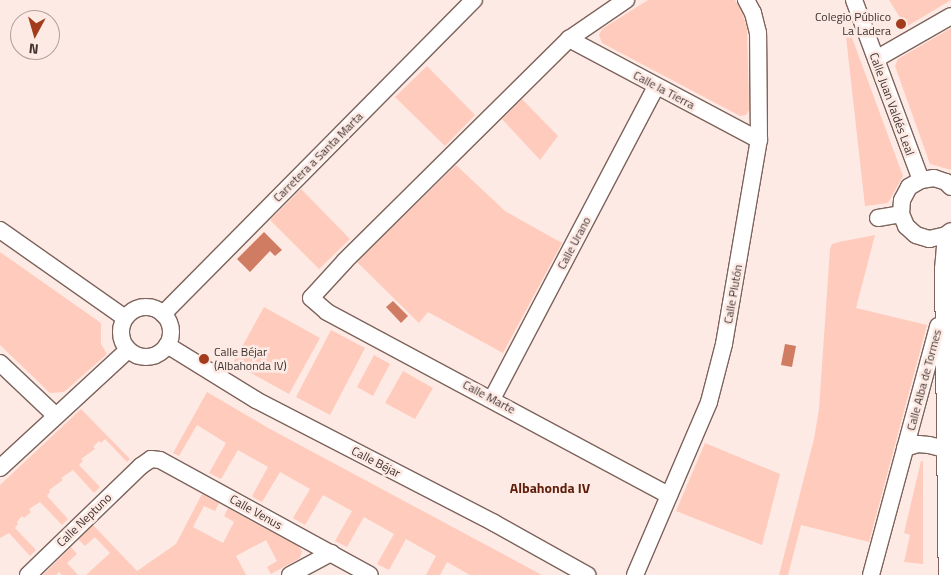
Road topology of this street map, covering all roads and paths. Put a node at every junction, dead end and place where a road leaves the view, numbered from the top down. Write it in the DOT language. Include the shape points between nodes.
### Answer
graph roads {
  1 [pos="474,0"];
  2 [pos="626,0"];
  3 [pos="746,0"];
  4 [pos="854,0"];
  5 [pos="951,16"];
  6 [pos="569,38"];
  7 [pos="876,59"];
  8 [pos="656,87"];
  9 [pos="759,140"];
  10 [pos="920,180"];
  11 [pos="951,187"];
  12 [pos="901,214"];
  13 [pos="878,218"];
  14 [pos="0,230"];
  15 [pos="949,233"];
  16 [pos="929,239"];
  17 [pos="942,269"];
  18 [pos="943,312"];
  19 [pos="163,314"];
  20 [pos="125,318"];
  21 [pos="167,345"];
  22 [pos="128,350"];
  23 [pos="0,363"];
  24 [pos="947,379"];
  25 [pos="492,398"];
  26 [pos="56,416"];
  27 [pos="905,448"];
  28 [pos="945,450"];
  29 [pos="141,466"];
  30 [pos="0,468"];
  31 [pos="669,495"];
  32 [pos="331,553"];
  33 [pos="28,575"];
  34 [pos="290,575"];
  35 [pos="370,575"];
  36 [pos="587,575"];
  37 [pos="635,575"];
  38 [pos="871,575"];
  39 [pos="946,575"];
  1 -- 19 [label="street, Carretera a Santa Marta"];
  2 -- 6 [label="street"];
  3 -- 9 [label="street, Calle Plutón" via="758,33"];
  4 -- 7 [label="street, Calle Juan Valdés Leal"];
  5 -- 7 [label="street"];
  6 -- 8 [label="street, Calle la Tierra"];
  6 -- 25 [label="street, Calle Marte" via="311,298 327,312"];
  7 -- 10 [label="street, Calle Juan Valdés Leal"];
  8 -- 9 [label="street, Calle la Tierra"];
  8 -- 25 [label="street, Calle Urano"];
  9 -- 31 [label="street, Calle Plutón" via="724,344 709,402"];
  10 -- 11 [label="street" via="934,178"];
  10 -- 12 [label="street" via="905,193"];
  12 -- 13 [label="street"];
  12 -- 16 [label="street" via="911,231"];
  14 -- 20 [label="street"];
  15 -- 16 [label="street"];
  15 -- 17 [label="street"];
  16 -- 17 [label="street"];
  17 -- 18 [label="street"];
  18 -- 24 [label="street"];
  18 -- 27 [label="street, Calle Alba de Tormes"];
  19 -- 20 [label="street" via="143,307"];
  19 -- 21 [label="street" via="171,330"];
  20 -- 22 [label="street" via="121,333"];
  21 -- 22 [label="street" via="152,357 137,356"];
  21 -- 36 [label="street, Calle Béjar" via="256,400 494,523"];
  22 -- 26 [label="street"];
  23 -- 26 [label="street"];
  24 -- 28 [label="street"];
  25 -- 31 [label="street, Calle Marte"];
  26 -- 30 [label="street"];
  27 -- 28 [label="street, Calle Alba de Tormes" via="918,444"];
  27 -- 38 [label="street, Calle Alba de Tormes"];
  28 -- 39 [label="street"];
  29 -- 32 [label="street, Calle Venus" via="151,459 160,460"];
  29 -- 33 [label="street, Calle Neptuno"];
  31 -- 37 [label="street, Calle Plutón"];
  32 -- 34 [label="street"];
  32 -- 35 [label="street, Calle Venus"];
}
